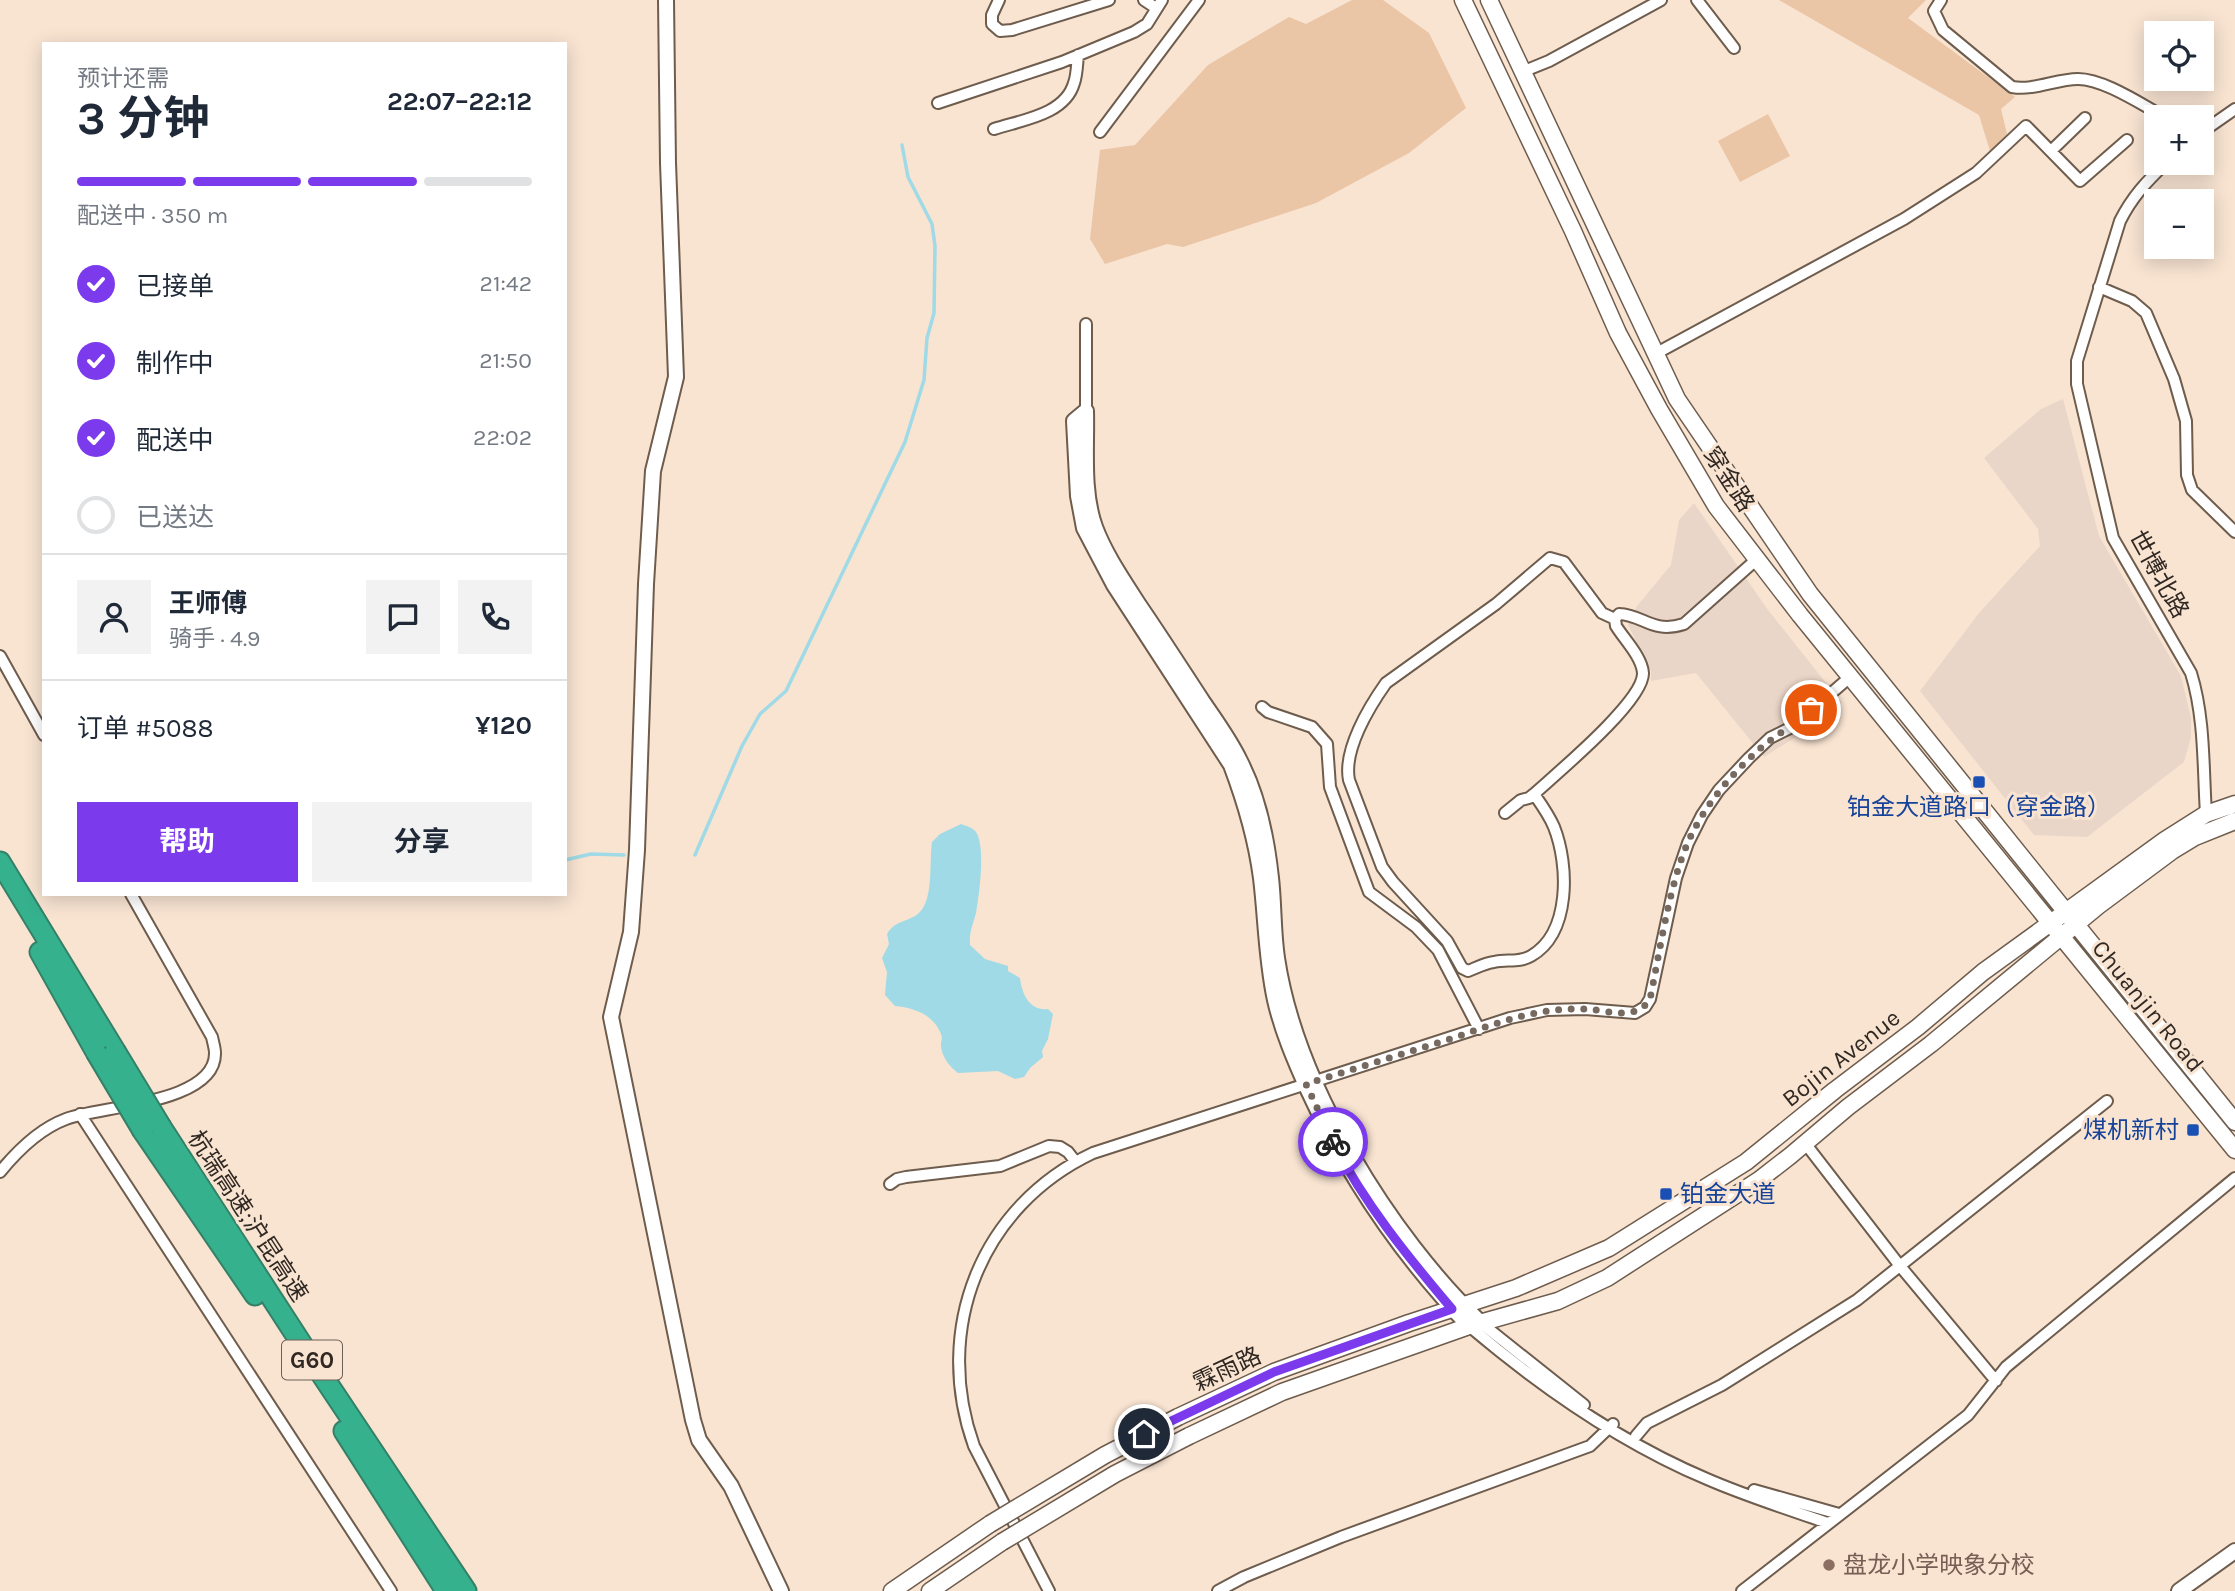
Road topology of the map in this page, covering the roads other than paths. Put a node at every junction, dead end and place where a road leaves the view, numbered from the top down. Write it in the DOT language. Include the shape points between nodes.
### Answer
graph roads {
  1 [pos="666,0"];
  2 [pos="999,0"];
  3 [pos="1109,0"];
  4 [pos="1144,0"];
  5 [pos="1199,0"];
  6 [pos="1463,0"];
  7 [pos="1489,0"];
  8 [pos="1661,0"];
  9 [pos="1697,0"];
  10 [pos="1941,0"];
  11 [pos="1159,4"];
  12 [pos="1734,48"];
  13 [pos="1078,55"];
  14 [pos="1522,72"];
  15 [pos="938,103"];
  16 [pos="2144,106"];
  17 [pos="2235,109"];
  18 [pos="2085,118"];
  19 [pos="2214,124"];
  20 [pos="994,129"];
  21 [pos="1100,132"];
  22 [pos="2127,140"];
  23 [pos="2051,151"];
  24 [pos="2155,175"];
  25 [pos="2099,287"];
  26 [pos="1086,324"];
  27 [pos="1655,354"];
  28 [pos="1086,411"];
  29 [pos="2235,532"];
  30 [pos="1757,559"];
  31 [pos="1615,619"];
  32 [pos="0,656"];
  33 [pos="1850,677"];
  34 [pos="1262,707"];
  35 [pos="42,731"];
  36 [pos="1534,794"];
  37 [pos="2235,804"];
  38 [pos="1505,813"];
  39 [pos="2206,814"];
  40 [pos="2235,821"];
  41 [pos="0,862"];
  42 [pos="0,881"];
  43 [pos="132,896"];
  44 [pos="2070,919"];
  45 [pos="2057,930"];
  46 [pos="1479,1029"];
  47 [pos="106,1051"];
  48 [pos="1311,1083"];
  49 [pos="2107,1101"];
  50 [pos="80,1114"];
  51 [pos="2235,1122"];
  52 [pos="152,1129"];
  53 [pos="1805,1143"];
  54 [pos="2235,1150"];
  55 [pos="1075,1161"];
  56 [pos="0,1172"];
  57 [pos="2235,1178"];
  58 [pos="890,1184"];
  59 [pos="1900,1266"];
  60 [pos="1457,1307"];
  61 [pos="1475,1324"];
  62 [pos="1996,1381"];
  63 [pos="1610,1426"];
  64 [pos="1636,1436"];
  65 [pos="1839,1514"];
  66 [pos="1828,1523"];
  67 [pos="2235,1551"];
  68 [pos="391,1591"];
  69 [pos="446,1591"];
  70 [pos="467,1591"];
  71 [pos="780,1591"];
  72 [pos="892,1591"];
  73 [pos="930,1591"];
  74 [pos="1049,1591"];
  75 [pos="1218,1591"];
  76 [pos="1742,1591"];
  77 [pos="2179,1591"];
  1 -- 71 [label="street" via="676,377 653,471 631,932 611,1017 693,1420 699,1440 731,1486"];
  2 -- 3 [label="street" via="992,24 1000,31"];
  4 -- 11 [label="street"];
  5 -- 21 [label="street"];
  6 -- 30 [label="main road, 穿金路" via="1619,333 1716,506"];
  7 -- 14 [label="main road, 穿金路"];
  8 -- 14 [label="street"];
  9 -- 12 [label="street"];
  10 -- 16 [label="street" via="1934,11 1943,30 2012,87 2081,79"];
  11 -- 13 [label="street" via="1141,28"];
  13 -- 15 [label="street"];
  13 -- 20 [label="street" via="1075,82 1057,107"];
  14 -- 27 [label="main road, 穿金路"];
  17 -- 19 [label="street"];
  18 -- 23 [label="street"];
  22 -- 23 [label="street" via="2080,181"];
  23 -- 27 [label="street" via="2026,126 1976,173 1905,219"];
  24 -- 25 [label="street, 世博北路" via="2130,201 2120,221"];
  25 -- 29 [label="street" via="2132,301 2146,313 2186,421 2186,475 2192,490"];
  25 -- 39 [label="street, 世博北路" via="2077,361 2077,384 2113,538 2191,673 2200,717"];
  26 -- 28 [label="street"];
  27 -- 44 [label="main road, 穿金路" via="1677,399 1810,594"];
  28 -- 48 [label="street" via="1088,494 1094,525 1123,580 1240,761 1253,794 1271,877 1277,956"];
  30 -- 31 [label="street" via="1684,624 1661,627 1626,614"];
  30 -- 33 [label="main road, 穿金路"];
  31 -- 36 [label="street" via="1643,673 1636,694"];
  31 -- 36 [label="street" via="1602,613 1564,562 1550,558 1496,604 1386,682 1348,755 1349,780 1382,867 1468,971 1492,962 1528,958 1544,947 1558,917 1563,899 1560,847"];
  32 -- 35 [label="street"];
  33 -- 45 [label="main road, 穿金路"];
  33 -- 46 [label="street" via="1792,727 1770,738 1719,790 1702,815 1676,878 1645,1007 1635,1013 1547,1010"];
  34 -- 46 [label="street" via="1312,727 1326,744 1330,787 1369,892 1438,950"];
  36 -- 38 [label="street"];
  37 -- 39 [label="main road, Bojin Avenue"];
  39 -- 44 [label="main road, Bojin Avenue" via="2165,840"];
  40 -- 44 [label="main road, Bojin Avenue" via="2194,837"];
  41 -- 47 [label="highway, 杭瑞高速;沪昆高速 / G60"];
  42 -- 47 [label="highway, 杭瑞高速;沪昆高速 / G60"];
  43 -- 50 [label="street" via="212,1037 215,1055 201,1079 173,1095"];
  44 -- 45 [label="main road, Bojin Avenue"];
  44 -- 51 [label="main road, Chuanjin Road"];
  45 -- 53 [label="main road, Bojin Avenue"];
  45 -- 54 [label="main road, Chuanjin Road"];
  45 -- 60 [label="main road, Bojin Avenue" via="1983,972 1777,1139 1700,1193 1609,1248 1516,1288"];
  46 -- 48 [label="street"];
  47 -- 52 [label="highway, 杭瑞高速;沪昆高速 / G60, bridge"];
  48 -- 55 [label="street"];
  48 -- 60 [label="street" via="1352,1156"];
  49 -- 59 [label="street"];
  50 -- 56 [label="street" via="44,1130"];
  50 -- 68 [label="street"];
  52 -- 69 [label="highway, 杭瑞高速;沪昆高速 / G60"];
  52 -- 70 [label="highway, 杭瑞高速;沪昆高速 / G60"];
  53 -- 59 [label="street"];
  53 -- 61 [label="main road, Bojin Avenue" via="1759,1180 1607,1278 1558,1301"];
  55 -- 58 [label="street" via="1060,1147 1049,1146 1000,1166 906,1177"];
  55 -- 74 [label="street" via="1020,1205 985,1255 964,1312 958,1365 965,1422 974,1446"];
  57 -- 62 [label="street" via="2006,1367"];
  59 -- 62 [label="street"];
  59 -- 64 [label="street" via="1857,1300 1722,1385 1647,1423"];
  60 -- 61 [label="street"];
  60 -- 72 [label="main road, 霖雨路, bridge" via="1274,1372 1178,1417 990,1524"];
  61 -- 63 [label="street" via="1521,1371"];
  61 -- 73 [label="main road, 霖雨路, bridge" via="1282,1392 1189,1436 1115,1474"];
  62 -- 65 [label="street" via="1968,1415"];
  63 -- 64 [label="street"];
  63 -- 66 [label="street" via="1705,1478"];
  63 -- 75 [label="street" via="1590,1446 1341,1536"];
  64 -- 65 [label="street" via="1759,1492"];
  65 -- 66 [label="street"];
  66 -- 76 [label="street"];
  67 -- 77 [label="street"];
}
